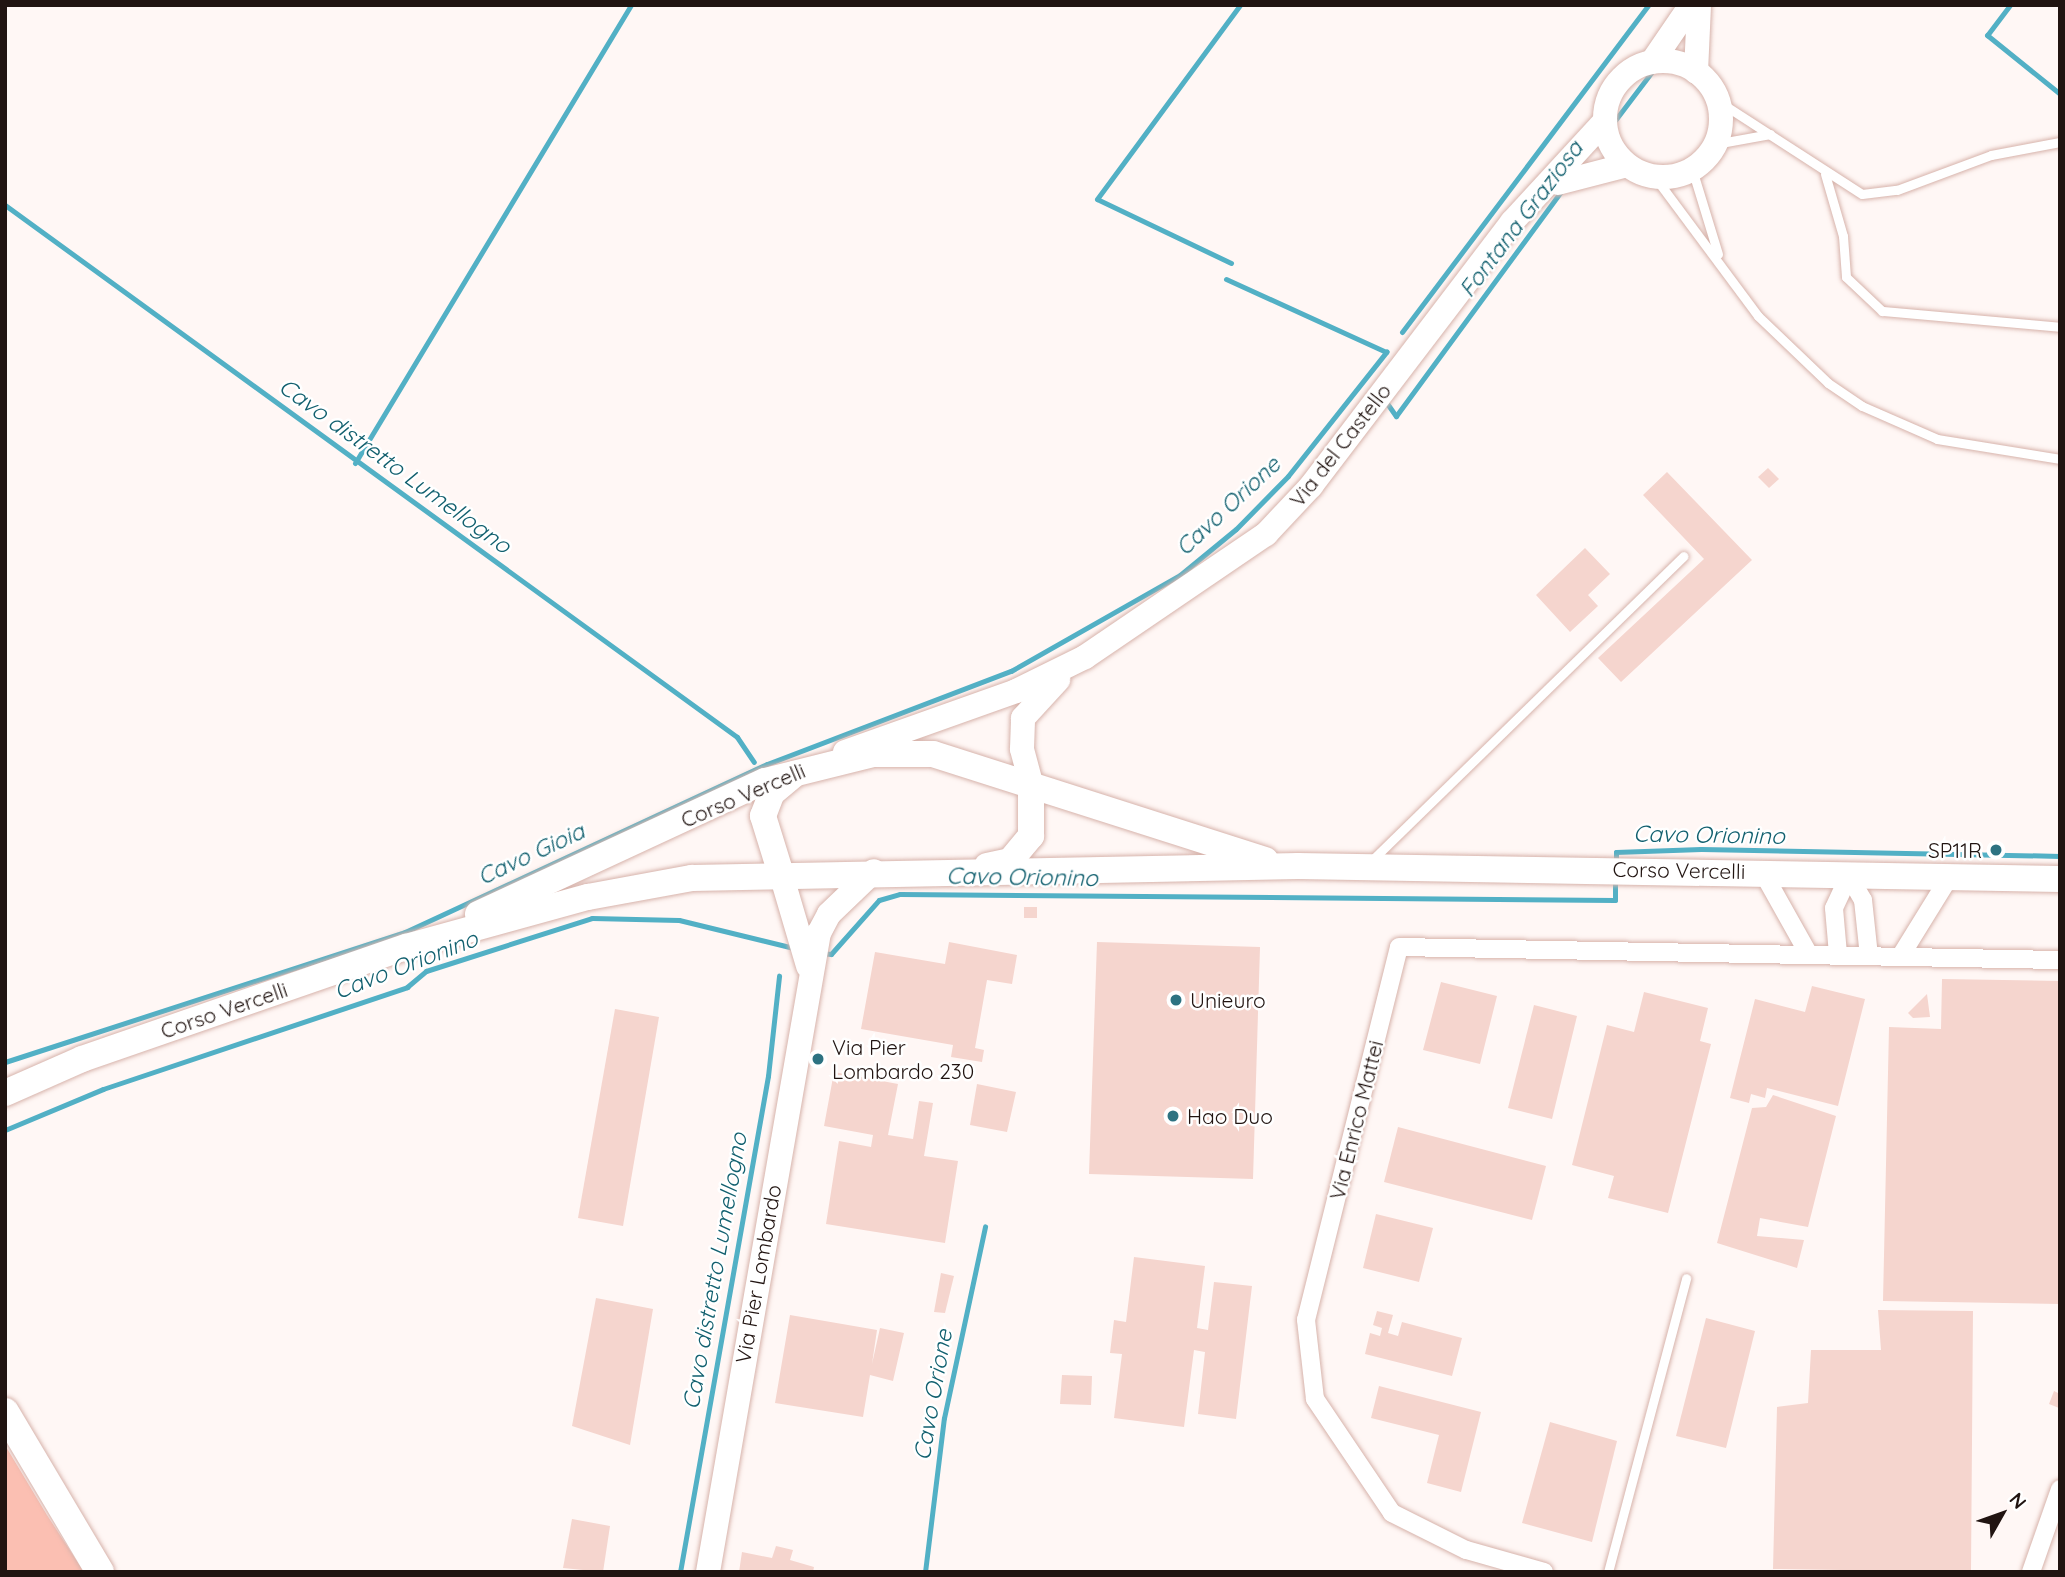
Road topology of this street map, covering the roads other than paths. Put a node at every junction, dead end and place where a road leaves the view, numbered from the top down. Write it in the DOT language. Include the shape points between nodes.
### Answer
graph roads {
  1 [pos="1691,5"];
  2 [pos="1699,5"];
  3 [pos="1652,62"];
  4 [pos="1696,72"];
  5 [pos="1718,101"];
  6 [pos="1605,121"];
  7 [pos="1771,134"];
  8 [pos="2060,142"];
  9 [pos="1715,144"];
  10 [pos="1627,164"];
  11 [pos="1692,169"];
  12 [pos="1825,174"];
  13 [pos="1654,176"];
  14 [pos="1551,186"];
  15 [pos="1721,262"];
  16 [pos="2060,327"];
  17 [pos="2060,459"];
  18 [pos="1684,556"];
  19 [pos="1085,657"];
  20 [pos="805,767"];
  21 [pos="1031,783"];
  22 [pos="1298,866"];
  23 [pos="1362,870"];
  24 [pos="874,871"];
  25 [pos="1762,871"];
  26 [pos="965,872"];
  27 [pos="781,874"];
  28 [pos="1849,876"];
  29 [pos="1950,876"];
  30 [pos="2060,879"];
  31 [pos="406,947"];
  32 [pos="1808,953"];
  33 [pos="1838,954"];
  34 [pos="810,956"];
  35 [pos="1869,956"];
  36 [pos="1900,957"];
  37 [pos="2060,960"];
  38 [pos="82,1059"];
  39 [pos="5,1076"];
  40 [pos="5,1093"];
  41 [pos="1686,1278"];
  42 [pos="5,1412"];
  43 [pos="2060,1489"];
  44 [pos="100,1572"];
  45 [pos="708,1572"];
  46 [pos="1544,1572"];
  47 [pos="1608,1572"];
  48 [pos="2031,1572"];
  1 -- 3 [label="main road"];
  2 -- 4 [label="main road"];
  3 -- 4 [label="main road"];
  3 -- 6 [label="main road" via="1623,77"];
  4 -- 5 [label="main road"];
  5 -- 7 [label="lane"];
  5 -- 9 [label="main road"];
  6 -- 10 [label="main road"];
  6 -- 14 [label="main road, Via del Castello"];
  7 -- 9 [label="lane"];
  7 -- 12 [label="lane"];
  8 -- 12 [label="lane" via="1991,155 1897,190 1862,194"];
  9 -- 11 [label="main road"];
  10 -- 13 [label="main road"];
  10 -- 14 [label="main road"];
  11 -- 13 [label="main road"];
  11 -- 15 [label="lane"];
  12 -- 16 [label="lane" via="1843,236 1846,277 1882,311"];
  13 -- 15 [label="lane"];
  14 -- 19 [label="main road, Via del Castello" via="1512,222 1266,534"];
  15 -- 17 [label="lane" via="1793,354 1862,406 1937,439"];
  18 -- 23 [label="lane"];
  19 -- 20 [label="main road, Via del Castello" via="1016,691"];
  19 -- 21 [label="main road, Via del Castello" via="1023,718 1022,749"];
  20 -- 21 [label="main road, Corso Vercelli" via="873,754 933,754"];
  20 -- 27 [label="main road" via="772,793 762,816"];
  20 -- 31 [label="main road, Corso Vercelli"];
  21 -- 22 [label="main road, Corso Vercelli" via="1133,822"];
  21 -- 26 [label="main road" via="1031,836 1023,850 1010,861"];
  22 -- 23 [label="main road, Corso Vercelli"];
  22 -- 26 [label="main road, Corso Vercelli"];
  23 -- 25 [label="main road, Corso Vercelli"];
  24 -- 26 [label="main road, Corso Vercelli"];
  24 -- 27 [label="main road, Corso Vercelli"];
  24 -- 34 [label="main road, Via Pier Lombardo" via="829,914"];
  25 -- 28 [label="main road, Corso Vercelli"];
  25 -- 32 [label="street"];
  27 -- 31 [label="main road, Corso Vercelli" via="692,878 588,897"];
  27 -- 34 [label="main road, Via Pier Lombardo"];
  28 -- 29 [label="main road, Corso Vercelli"];
  28 -- 33 [label="street" via="1834,908"];
  28 -- 35 [label="street" via="1863,900"];
  29 -- 30 [label="main road, Corso Vercelli"];
  29 -- 36 [label="street"];
  31 -- 38 [label="main road, Corso Vercelli"];
  32 -- 33 [label="street, Via Enrico Mattei"];
  32 -- 46 [label="street, Via Enrico Mattei" via="1399,947 1306,1320 1315,1399 1392,1513 1466,1550"];
  33 -- 35 [label="street, Via Enrico Mattei"];
  34 -- 45 [label="main road, Via Pier Lombardo"];
  35 -- 36 [label="street, Via Enrico Mattei"];
  36 -- 37 [label="street, Via Enrico Mattei"];
  38 -- 39 [label="main road, Corso Vercelli"];
  38 -- 40 [label="main road, Corso Vercelli"];
  41 -- 47 [label="lane"];
  42 -- 44 [label="highway"];
  43 -- 48 [label="street"];
}
